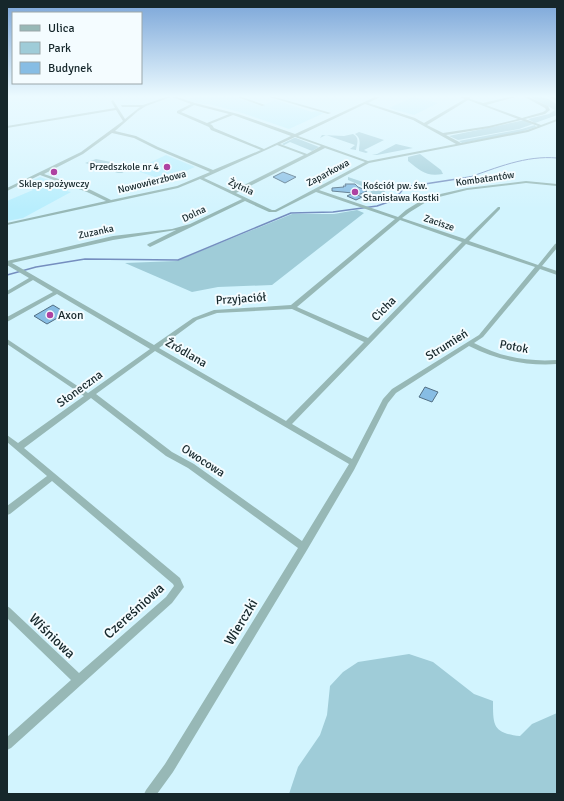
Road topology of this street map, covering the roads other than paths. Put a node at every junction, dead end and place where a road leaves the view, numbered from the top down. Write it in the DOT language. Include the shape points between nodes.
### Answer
graph roads {
  1 [pos="107,134"];
  2 [pos="125,134"];
  3 [pos="225,134"];
  4 [pos="289,134"];
  5 [pos="297,134"];
  6 [pos="443,134"];
  7 [pos="510,134"];
  8 [pos="294,136"];
  9 [pos="278,144"];
  10 [pos="460,144"];
  11 [pos="325,146"];
  12 [pos="264,150"];
  13 [pos="307,155"];
  14 [pos="368,162"];
  15 [pos="214,172"];
  16 [pos="41,174"];
  17 [pos="201,178"];
  18 [pos="557,185"];
  19 [pos="7,190"];
  20 [pos="316,190"];
  21 [pos="232,193"];
  22 [pos="245,199"];
  23 [pos="111,202"];
  24 [pos="498,208"];
  25 [pos="273,211"];
  26 [pos="398,219"];
  27 [pos="7,224"];
  28 [pos="191,225"];
  29 [pos="466,242"];
  30 [pos="150,245"];
  31 [pos="557,245"];
  32 [pos="7,263"];
  33 [pos="539,267"];
  34 [pos="557,273"];
  35 [pos="33,278"];
  36 [pos="57,292"];
  37 [pos="7,293"];
  38 [pos="293,307"];
  39 [pos="7,320"];
  40 [pos="7,341"];
  41 [pos="368,341"];
  42 [pos="470,344"];
  43 [pos="154,348"];
  44 [pos="557,362"];
  45 [pos="89,395"];
  46 [pos="287,425"];
  47 [pos="7,438"];
  48 [pos="19,447"];
  49 [pos="353,463"];
  50 [pos="54,476"];
  51 [pos="7,511"];
  52 [pos="304,547"];
  53 [pos="7,611"];
  54 [pos="78,680"];
  55 [pos="7,744"];
  56 [pos="150,794"];
  1 -- 16 [label="street" via="82,153"];
  2 -- 15 [label="street"];
  3 -- 12 [label="street"];
  4 -- 8 [label="street"];
  5 -- 8 [label="street, Nowowierzbowa"];
  6 -- 10 [label="street"];
  7 -- 10 [label="street, Zaparkowa"];
  8 -- 9 [label="street, Nowowierzbowa"];
  8 -- 11 [label="street"];
  9 -- 12 [label="street, Nowowierzbowa"];
  9 -- 13 [label="street"];
  10 -- 14 [label="street, Zaparkowa"];
  11 -- 13 [label="street"];
  11 -- 14 [label="street"];
  12 -- 15 [label="street, Nowowierzbowa"];
  13 -- 21 [label="street"];
  14 -- 20 [label="street, Zaparkowa"];
  15 -- 17 [label="street, Nowowierzbowa"];
  16 -- 19 [label="street"];
  16 -- 23 [label="street"];
  17 -- 21 [label="street, Żytnia"];
  17 -- 23 [label="street, Nowowierzbowa" via="173,189"];
  18 -- 26 [label="street, Kombatantów" via="511,183 442,194 422,202"];
  20 -- 25 [label="street, Zaparkowa" via="278,211"];
  20 -- 26 [label="street, Zacisze"];
  21 -- 22 [label="street, Żytnia"];
  22 -- 25 [label="street, Żytnia"];
  22 -- 28 [label="street, Dolna"];
  23 -- 27 [label="street, Nowowierzbowa"];
  24 -- 29 [label="street, Cicha"];
  26 -- 29 [label="street, Zacisze"];
  26 -- 38 [label="street"];
  28 -- 30 [label="street, Dolna"];
  28 -- 32 [label="street, Zuzanka" via="107,239"];
  29 -- 33 [label="street, Zacisze"];
  29 -- 41 [label="street, Cicha"];
  31 -- 33 [label="street, Strumień"];
  32 -- 35 [label="street, Źródlana"];
  33 -- 34 [label="street, Zacisze"];
  33 -- 42 [label="street, Strumień" via="481,336"];
  35 -- 36 [label="street, Źródlana"];
  35 -- 37 [label="street"];
  36 -- 39 [label="street"];
  36 -- 43 [label="street, Źródlana"];
  38 -- 41 [label="street, Przyjaciół"];
  38 -- 43 [label="street, Przyjaciół" via="216,311 205,314 195,318"];
  40 -- 45 [label="street, Owocowa"];
  41 -- 46 [label="street, Cicha"];
  42 -- 44 [label="street, Potok" via="504,357"];
  42 -- 49 [label="street, Strumień" via="389,395"];
  43 -- 45 [label="street, Słoneczna"];
  43 -- 46 [label="street, Źródlana"];
  45 -- 48 [label="street, Słoneczna"];
  45 -- 52 [label="street, Owocowa" via="168,454 191,466"];
  46 -- 49 [label="street, Źródlana"];
  47 -- 48 [label="street, Czereśniowa"];
  48 -- 50 [label="street, Czereśniowa"];
  49 -- 52 [label="street, Wierczki"];
  50 -- 51 [label="street"];
  50 -- 54 [label="street, Czereśniowa" via="177,581 179,587 169,600"];
  52 -- 56 [label="street, Wierczki"];
  53 -- 54 [label="street, Wiśniowa"];
  54 -- 55 [label="street, Czereśniowa"];
}
